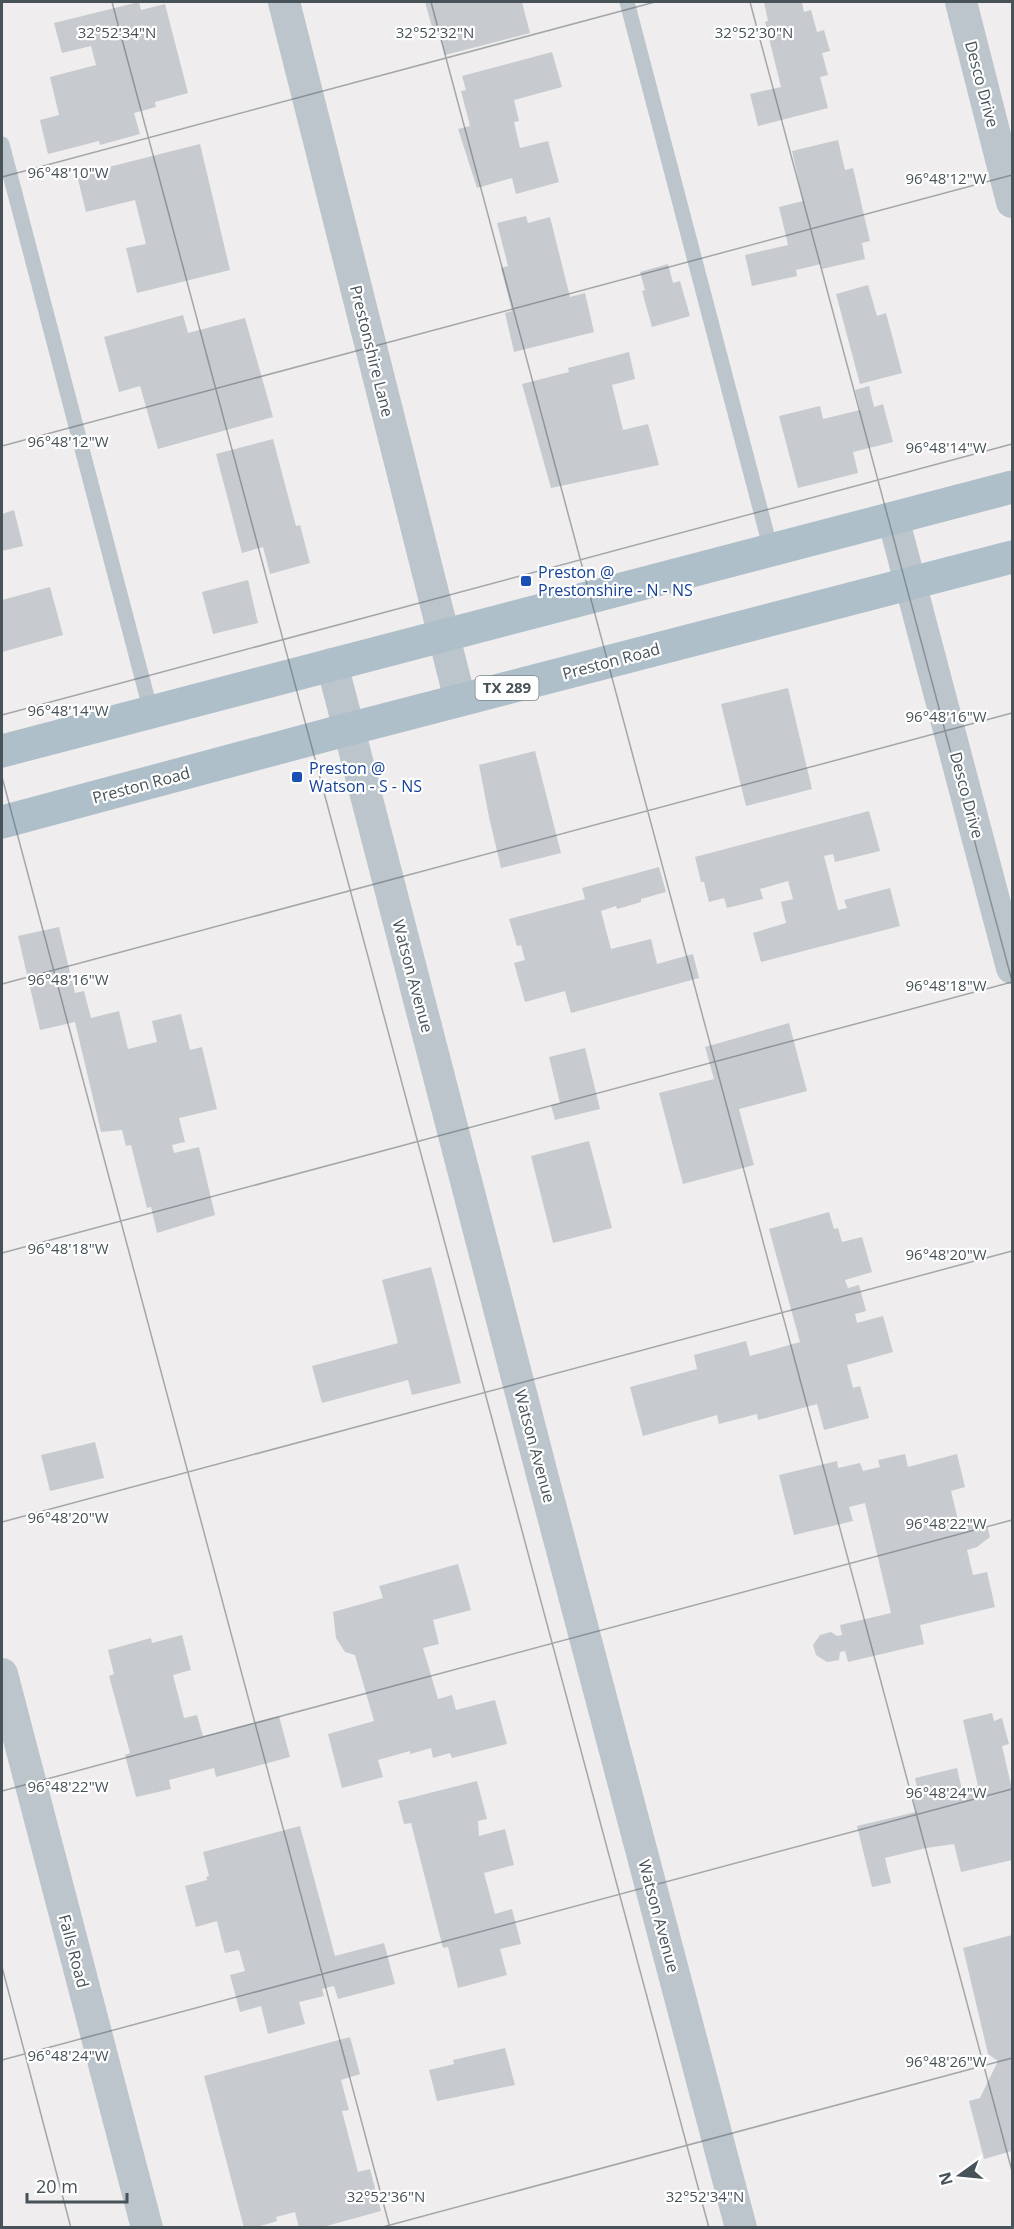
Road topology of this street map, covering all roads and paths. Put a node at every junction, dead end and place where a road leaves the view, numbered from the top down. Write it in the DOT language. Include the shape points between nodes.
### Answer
graph roads {
  1 [pos="284,2"];
  2 [pos="627,2"];
  3 [pos="960,2"];
  4 [pos="2,144"];
  5 [pos="1012,202"];
  6 [pos="1012,487"];
  7 [pos="894,518"];
  8 [pos="771,550"];
  9 [pos="1012,557"];
  10 [pos="911,583"];
  11 [pos="444,635"];
  12 [pos="332,664"];
  13 [pos="460,700"];
  14 [pos="151,712"];
  15 [pos="349,729"];
  16 [pos="2,752"];
  17 [pos="2,822"];
  18 [pos="1012,968"];
  19 [pos="2,1674"];
  20 [pos="147,2228"];
  21 [pos="741,2228"];
  1 -- 11 [label="street, Prestonshire Lane"];
  2 -- 8 [label="lane"];
  3 -- 5 [label="street, Desco Drive"];
  4 -- 14 [label="lane"];
  6 -- 7 [label="main road"];
  7 -- 8 [label="main road"];
  7 -- 10 [label="street, Desco Drive"];
  8 -- 11 [label="main road"];
  9 -- 10 [label="main road, Preston Road / TX 289"];
  10 -- 13 [label="main road, Preston Road / TX 289"];
  10 -- 18 [label="street, Desco Drive"];
  11 -- 12 [label="main road"];
  11 -- 13 [label="street, Prestonshire Lane"];
  12 -- 14 [label="main road"];
  12 -- 15 [label="street, Watson Avenue"];
  13 -- 15 [label="main road, Preston Road / TX 289"];
  14 -- 16 [label="main road"];
  15 -- 17 [label="main road, Preston Road / TX 289"];
  15 -- 21 [label="street, Watson Avenue"];
  19 -- 20 [label="street, Falls Road"];
}
